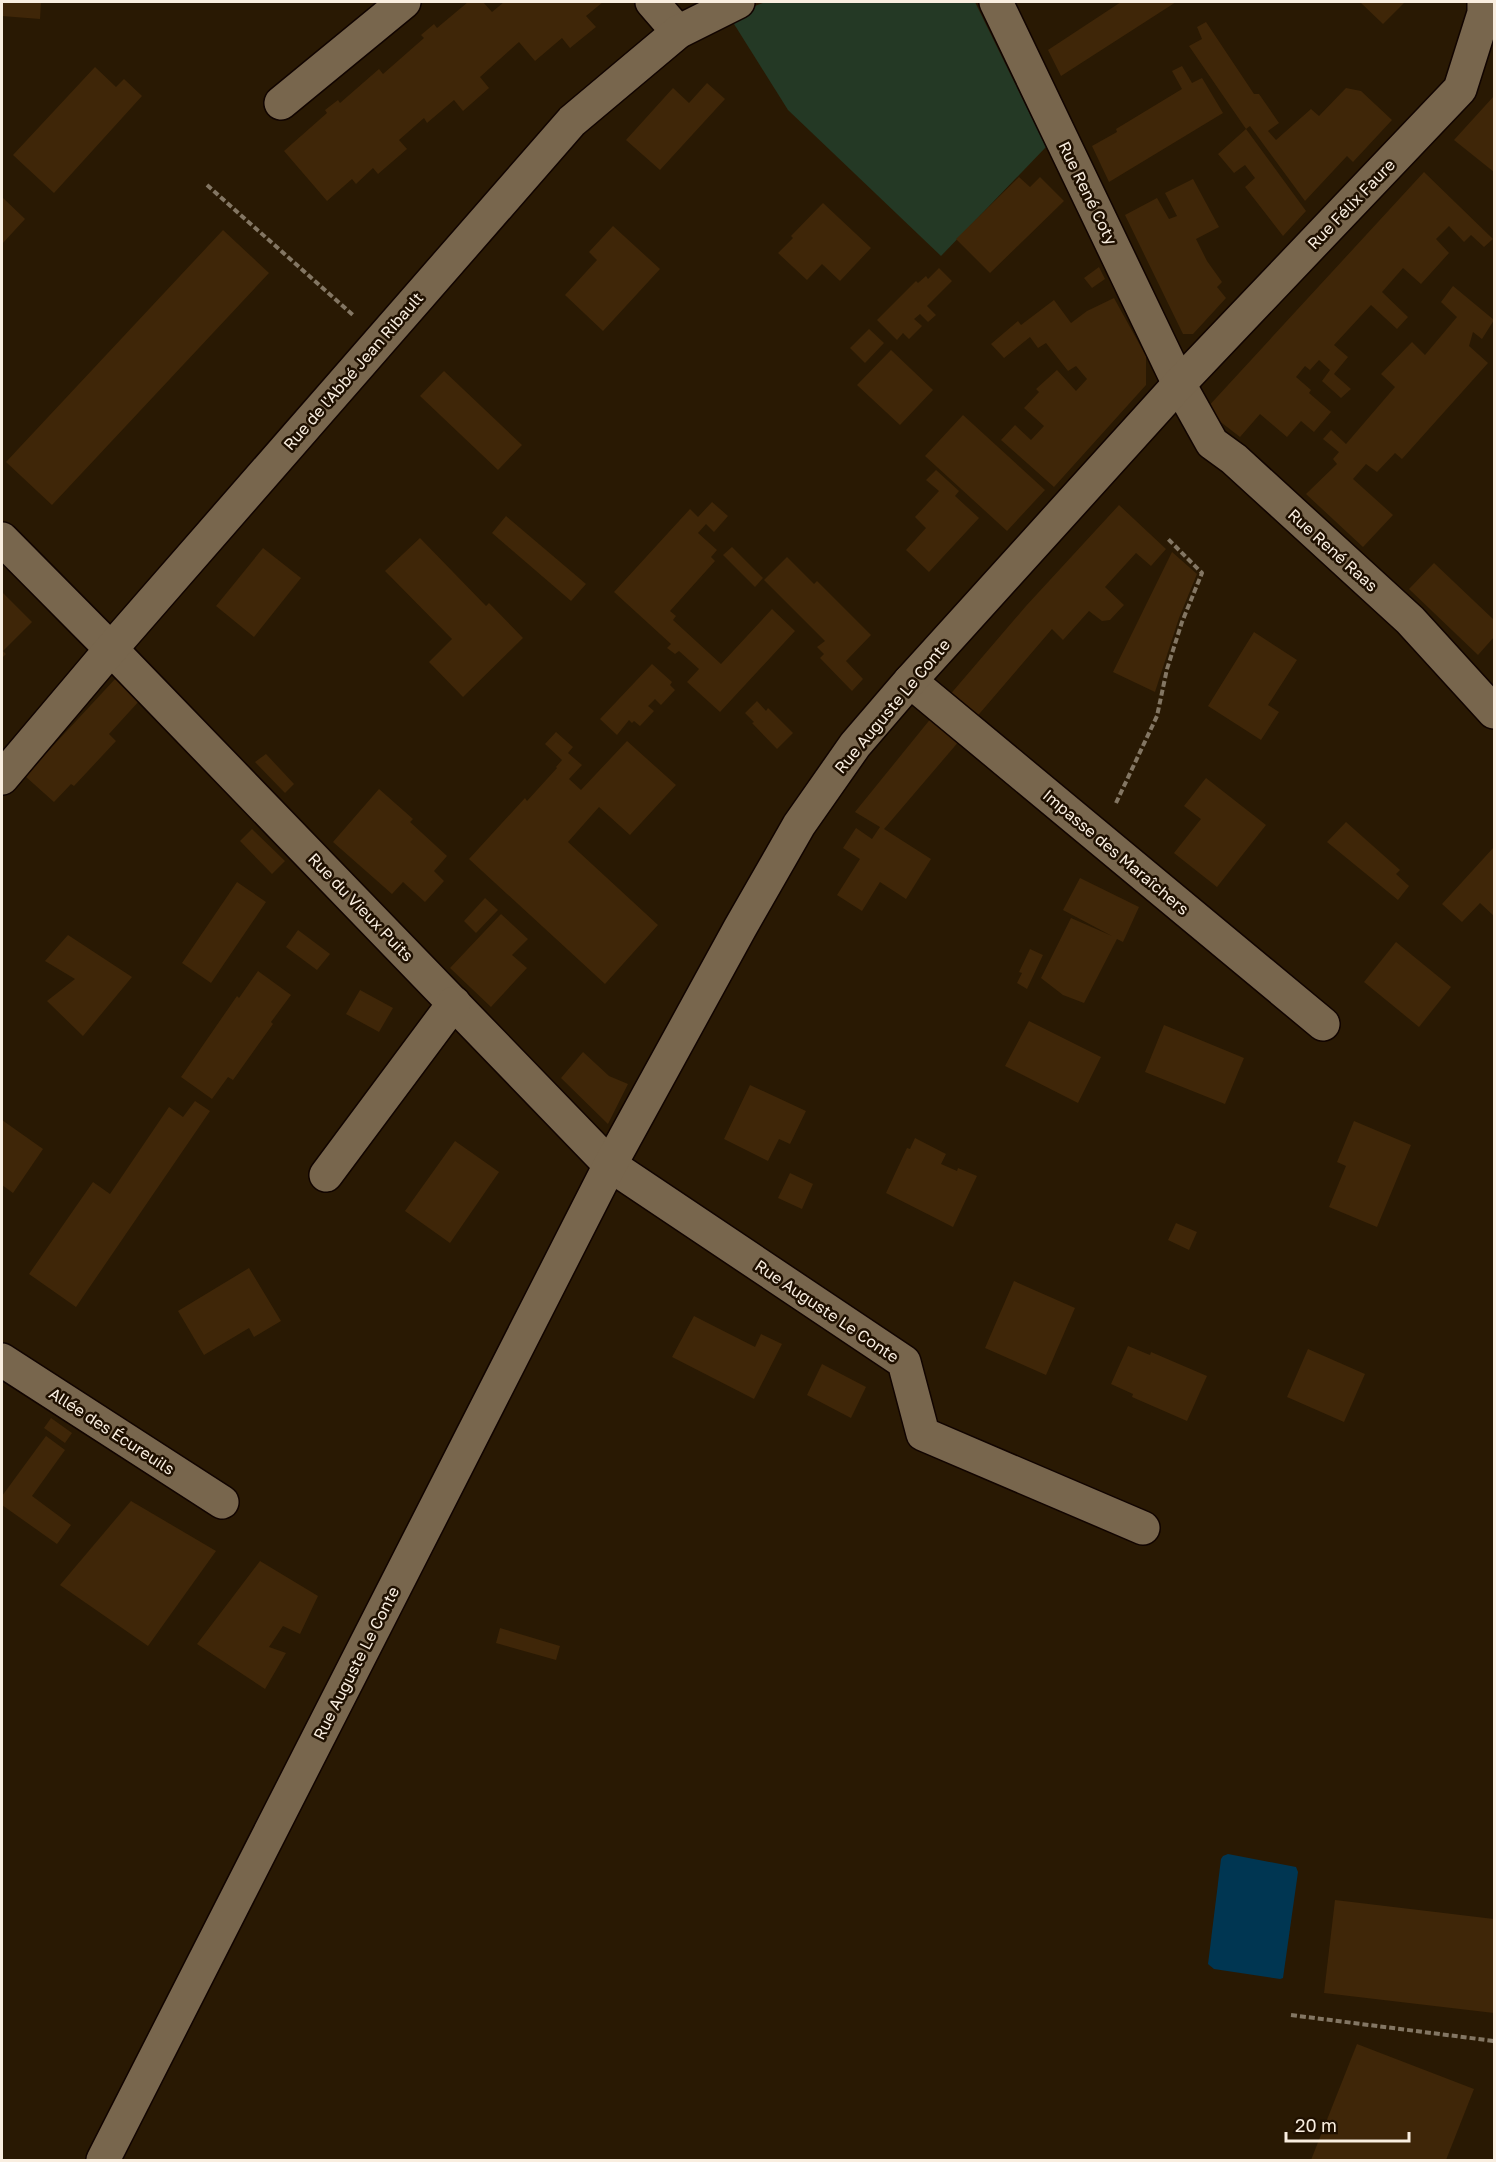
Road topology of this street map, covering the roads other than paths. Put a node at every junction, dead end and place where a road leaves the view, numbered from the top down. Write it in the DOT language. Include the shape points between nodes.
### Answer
graph roads {
  1 [pos="404,2"];
  2 [pos="652,2"];
  3 [pos="738,2"];
  4 [pos="996,2"];
  5 [pos="1485,11"];
  6 [pos="678,32"];
  7 [pos="281,103"];
  8 [pos="1179,384"];
  9 [pos="2,539"];
  10 [pos="111,649"];
  11 [pos="910,681"];
  12 [pos="1494,712"];
  13 [pos="2,778"];
  14 [pos="454,1003"];
  15 [pos="1323,1024"];
  16 [pos="610,1165"];
  17 [pos="326,1175"];
  18 [pos="2,1360"];
  19 [pos="222,1502"];
  20 [pos="1143,1528"];
  21 [pos="103,2160"];
  1 -- 7 [label="street"];
  2 -- 6 [label="street"];
  3 -- 6 [label="street, Rue de l'Abbé Jean Ribault"];
  4 -- 8 [label="street, Rue René Coty"];
  5 -- 8 [label="street, Rue Félix Faure" via="1460,89"];
  6 -- 10 [label="street, Rue de l'Abbé Jean Ribault" via="572,121"];
  8 -- 11 [label="street, Rue Auguste Le Conte"];
  8 -- 12 [label="street, Rue René Raas" via="1212,444 1234,459 1410,620"];
  9 -- 10 [label="street, Rue du Vieux Puits"];
  10 -- 13 [label="street, Rue de l'Abbé Jean Ribault"];
  10 -- 14 [label="street, Rue du Vieux Puits"];
  11 -- 15 [label="street, Impasse des Maraîchers"];
  11 -- 16 [label="street, Rue Auguste Le Conte" via="855,746 798,825"];
  14 -- 16 [label="street, Rue du Vieux Puits"];
  14 -- 17 [label="street"];
  16 -- 20 [label="street, Rue Auguste Le Conte" via="904,1362 922,1434"];
  16 -- 21 [label="street, Rue Auguste Le Conte"];
  18 -- 19 [label="street, Allée des Écureuils"];
}
